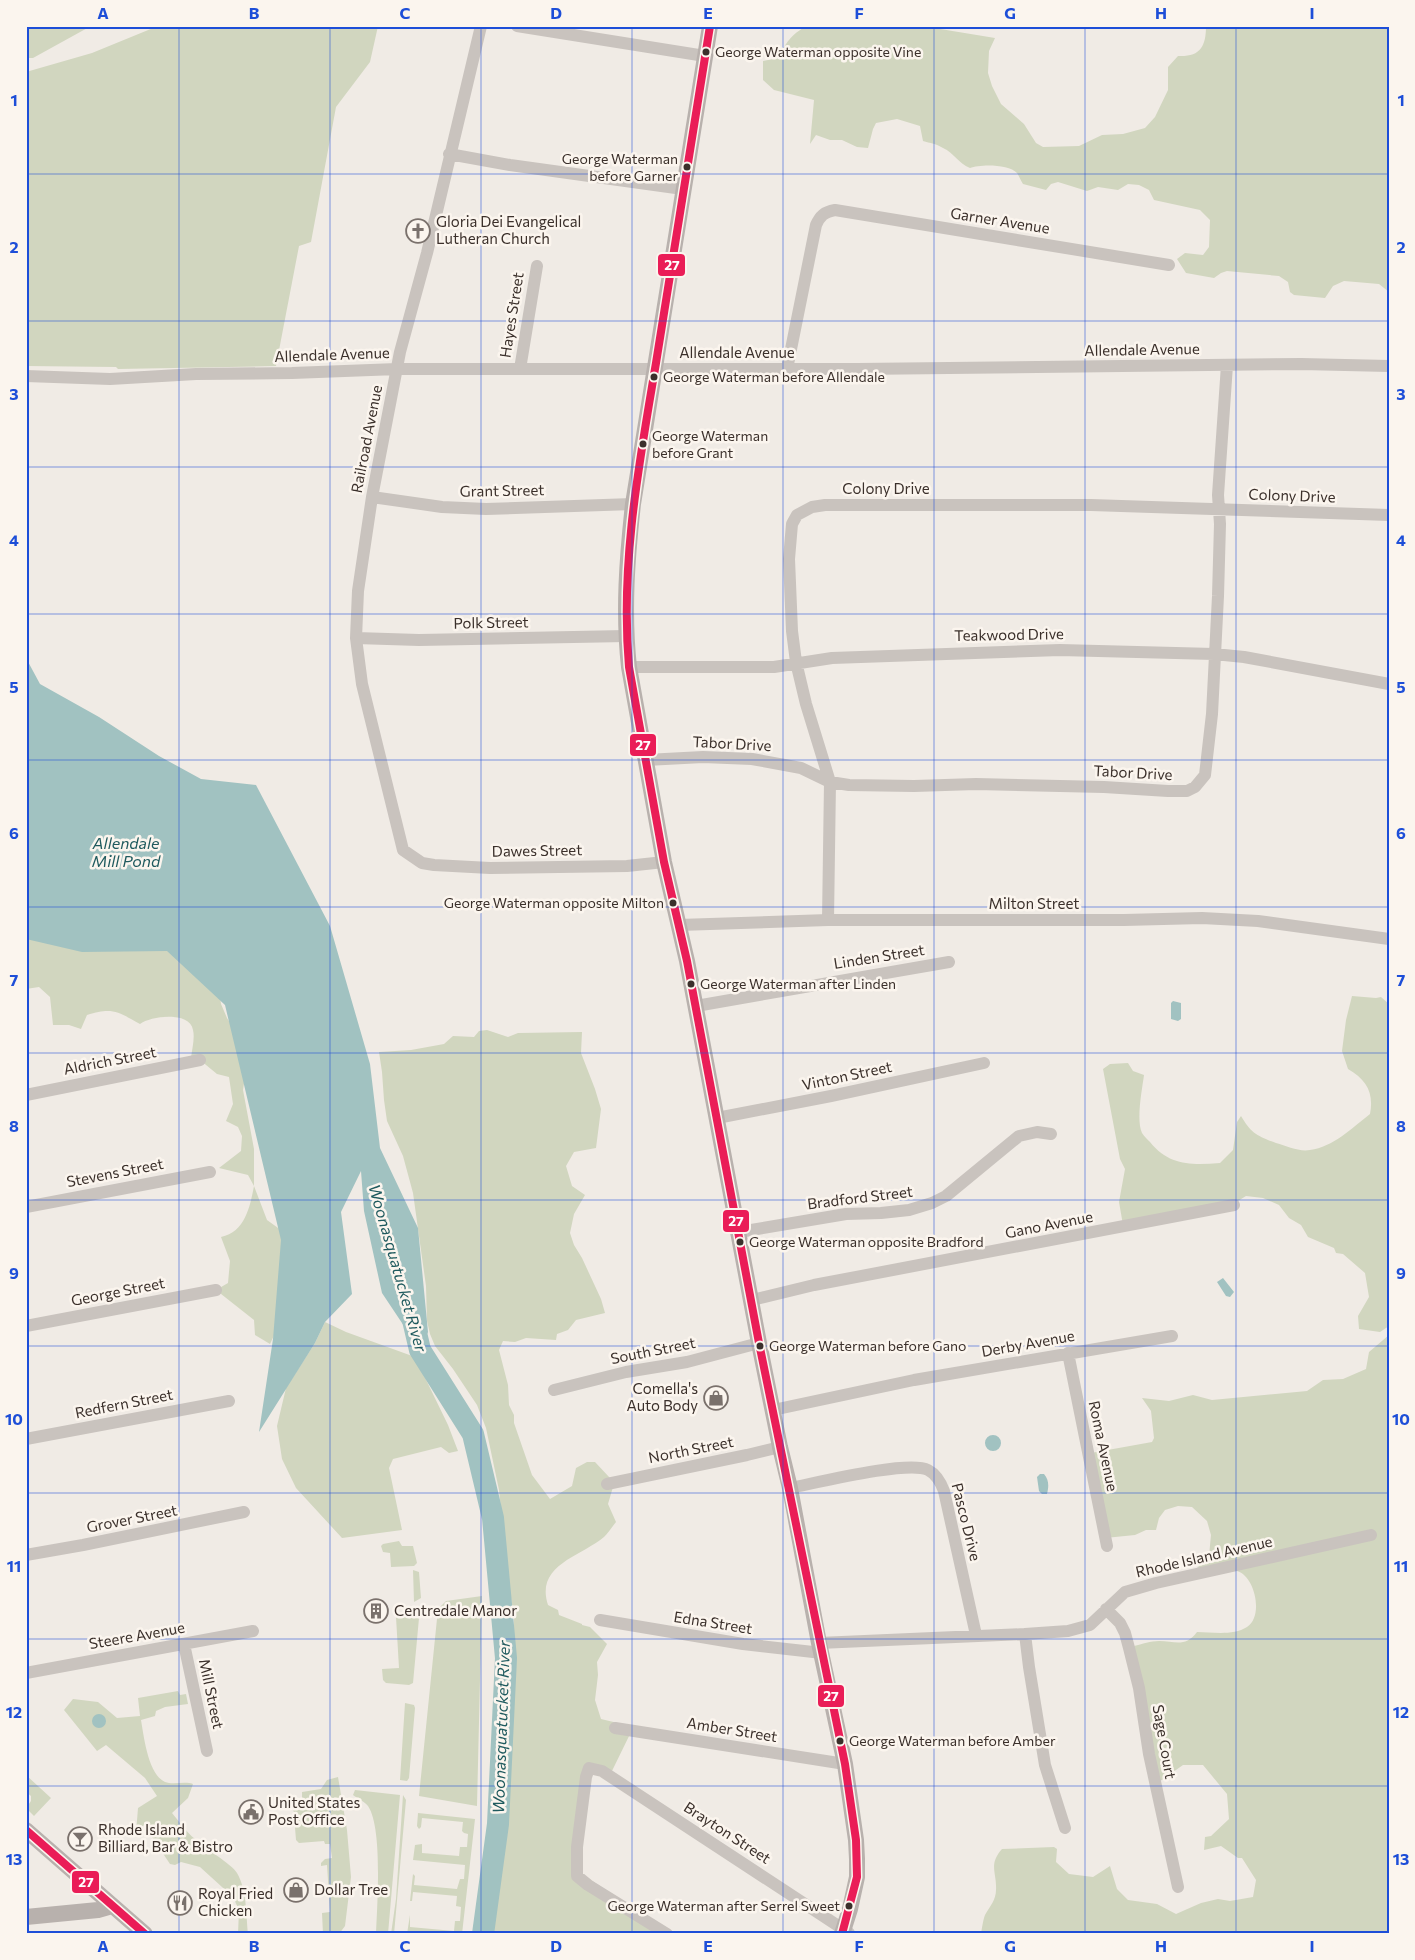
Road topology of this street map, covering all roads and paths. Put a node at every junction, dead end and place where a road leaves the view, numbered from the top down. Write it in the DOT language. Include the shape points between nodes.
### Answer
graph roads {
  1 [pos="481,26"];
  2 [pos="517,26"];
  3 [pos="710,26"];
  4 [pos="705,56"];
  5 [pos="449,154"];
  6 [pos="683,189"];
  7 [pos="1169,264"];
  8 [pos="537,266"];
  9 [pos="1227,365"];
  10 [pos="1389,366"];
  11 [pos="396,369"];
  12 [pos="520,369"];
  13 [pos="787,369"];
  14 [pos="655,370"];
  15 [pos="26,376"];
  16 [pos="372,497"];
  17 [pos="633,504"];
  18 [pos="1218,510"];
  19 [pos="1389,515"];
  20 [pos="626,636"];
  21 [pos="356,638"];
  22 [pos="1214,654"];
  23 [pos="796,662"];
  24 [pos="629,667"];
  25 [pos="1389,684"];
  26 [pos="646,760"];
  27 [pos="830,782"];
  28 [pos="412,857"];
  29 [pos="664,862"];
  30 [pos="828,920"];
  31 [pos="679,925"];
  32 [pos="1389,939"];
  33 [pos="949,962"];
  34 [pos="696,1006"];
  35 [pos="200,1060"];
  36 [pos="984,1063"];
  37 [pos="26,1095"];
  38 [pos="717,1118"];
  39 [pos="1050,1134"];
  40 [pos="210,1172"];
  41 [pos="1234,1205"];
  42 [pos="26,1207"];
  43 [pos="739,1232"];
  44 [pos="216,1290"];
  45 [pos="752,1300"];
  46 [pos="26,1326"];
  47 [pos="1172,1336"];
  48 [pos="759,1343"];
  49 [pos="1068,1353"];
  50 [pos="554,1390"];
  51 [pos="228,1401"];
  52 [pos="773,1410"];
  53 [pos="26,1439"];
  54 [pos="780,1447"];
  55 [pos="607,1484"];
  56 [pos="790,1488"];
  57 [pos="244,1512"];
  58 [pos="1371,1535"];
  59 [pos="1107,1546"];
  60 [pos="26,1555"];
  61 [pos="1106,1609"];
  62 [pos="600,1620"];
  63 [pos="253,1631"];
  64 [pos="1026,1634"];
  65 [pos="976,1635"];
  66 [pos="184,1644"];
  67 [pos="821,1648"];
  68 [pos="26,1673"];
  69 [pos="615,1728"];
  70 [pos="206,1750"];
  71 [pos="845,1764"];
  72 [pos="1065,1828"];
  73 [pos="26,1830"];
  74 [pos="1178,1886"];
  75 [pos="112,1906"];
  76 [pos="26,1917"];
  77 [pos="846,1932"];
  78 [pos="145,1934"];
  79 [pos="667,1934"];
  1 -- 5 [label="street, Railroad Avenue"];
  2 -- 4 [label="street"];
  3 -- 4 [label="main road"];
  4 -- 6 [label="main road"];
  5 -- 6 [label="street"];
  5 -- 11 [label="street, Railroad Avenue"];
  6 -- 14 [label="main road"];
  7 -- 13 [label="street, Garner Avenue" via="835,210 826,212 816,225"];
  8 -- 12 [label="street, Hayes Street"];
  9 -- 10 [label="street, Allendale Avenue"];
  9 -- 13 [label="street, Allendale Avenue"];
  9 -- 18 [label="street, Tabor Drive"];
  11 -- 12 [label="street, Allendale Avenue"];
  11 -- 15 [label="street, Allendale Avenue" via="110,378"];
  11 -- 16 [label="street, Railroad Avenue"];
  12 -- 14 [label="street, Allendale Avenue"];
  13 -- 14 [label="street, Allendale Avenue"];
  14 -- 17 [label="main road"];
  16 -- 17 [label="street, Grant Street" via="442,508"];
  16 -- 21 [label="street, Railroad Avenue" via="358,591"];
  17 -- 20 [label="main road" via="626,573"];
  18 -- 19 [label="street, Colony Drive"];
  18 -- 22 [label="street, Tabor Drive"];
  18 -- 23 [label="street, Colony Drive" via="1091,505 812,507 797,515 790,540"];
  20 -- 21 [label="street, Polk Street"];
  20 -- 24 [label="main road"];
  21 -- 28 [label="street, Railroad Avenue" via="362,684 400,839 403,850"];
  22 -- 23 [label="street, Teakwood Drive" via="1060,650"];
  22 -- 25 [label="street, Teakwood Drive"];
  22 -- 27 [label="street, Tabor Drive" via="1205,775 1187,791 976,784 849,785"];
  23 -- 24 [label="street, Teakwood Drive" via="765,667"];
  23 -- 27 [label="street, Colony Drive"];
  24 -- 26 [label="main road"];
  26 -- 27 [label="street, Tabor Drive" via="752,759 801,768"];
  26 -- 29 [label="main road"];
  27 -- 30 [label="street, Colony Drive"];
  28 -- 29 [label="street, Dawes Street" via="434,865 490,868 627,866"];
  29 -- 31 [label="main road"];
  30 -- 31 [label="street, Milton Street"];
  30 -- 32 [label="street, Milton Street" via="1202,918 1258,921"];
  31 -- 34 [label="main road"];
  33 -- 34 [label="street, Linden Street"];
  34 -- 38 [label="main road"];
  35 -- 37 [label="street, Aldrich Street"];
  36 -- 38 [label="street, Vinton Street"];
  38 -- 43 [label="main road"];
  39 -- 43 [label="street, Bradford Street" via="1038,1132 1018,1136 932,1204 909,1210 846,1214"];
  40 -- 42 [label="street, Stevens Street"];
  41 -- 45 [label="street, Gano Avenue"];
  43 -- 45 [label="main road"];
  44 -- 46 [label="street, George Street"];
  45 -- 48 [label="main road"];
  47 -- 49 [label="street, Derby Avenue"];
  48 -- 50 [label="street, South Street"];
  48 -- 52 [label="main road"];
  49 -- 52 [label="street, Derby Avenue" via="914,1380"];
  49 -- 59 [label="street, Roma Avenue"];
  51 -- 53 [label="street, Redfern Street"];
  52 -- 54 [label="main road"];
  54 -- 55 [label="street, North Street"];
  54 -- 56 [label="main road"];
  56 -- 65 [label="street, Pasco Drive" via="912,1466 929,1470 944,1491"];
  56 -- 67 [label="main road"];
  57 -- 60 [label="street, Grover Street"];
  58 -- 61 [label="street, Rhode Island Avenue" via="1156,1583 1125,1592"];
  61 -- 64 [label="street, Rhode Island Avenue" via="1090,1625 1068,1631"];
  61 -- 74 [label="street, Sage Court" via="1120,1623 1129,1648"];
  62 -- 67 [label="street, Edna Street" via="743,1644"];
  63 -- 66 [label="street, Steere Avenue"];
  64 -- 65 [label="street, Rhode Island Avenue"];
  64 -- 72 [label="street" via="1045,1765"];
  65 -- 67 [label="street, Rhode Island Avenue"];
  66 -- 68 [label="street, Steere Avenue"];
  66 -- 70 [label="street, Mill Street"];
  67 -- 71 [label="main road"];
  69 -- 71 [label="street, Amber Street"];
  71 -- 77 [label="main road" via="857,1859 857,1877"];
  73 -- 75 [label="main road"];
  75 -- 76 [label="main road"];
  75 -- 78 [label="main road"];
  77 -- 79 [label="street, Brayton Street" via="602,1770 589,1768 576,1847 577,1876"];
}
